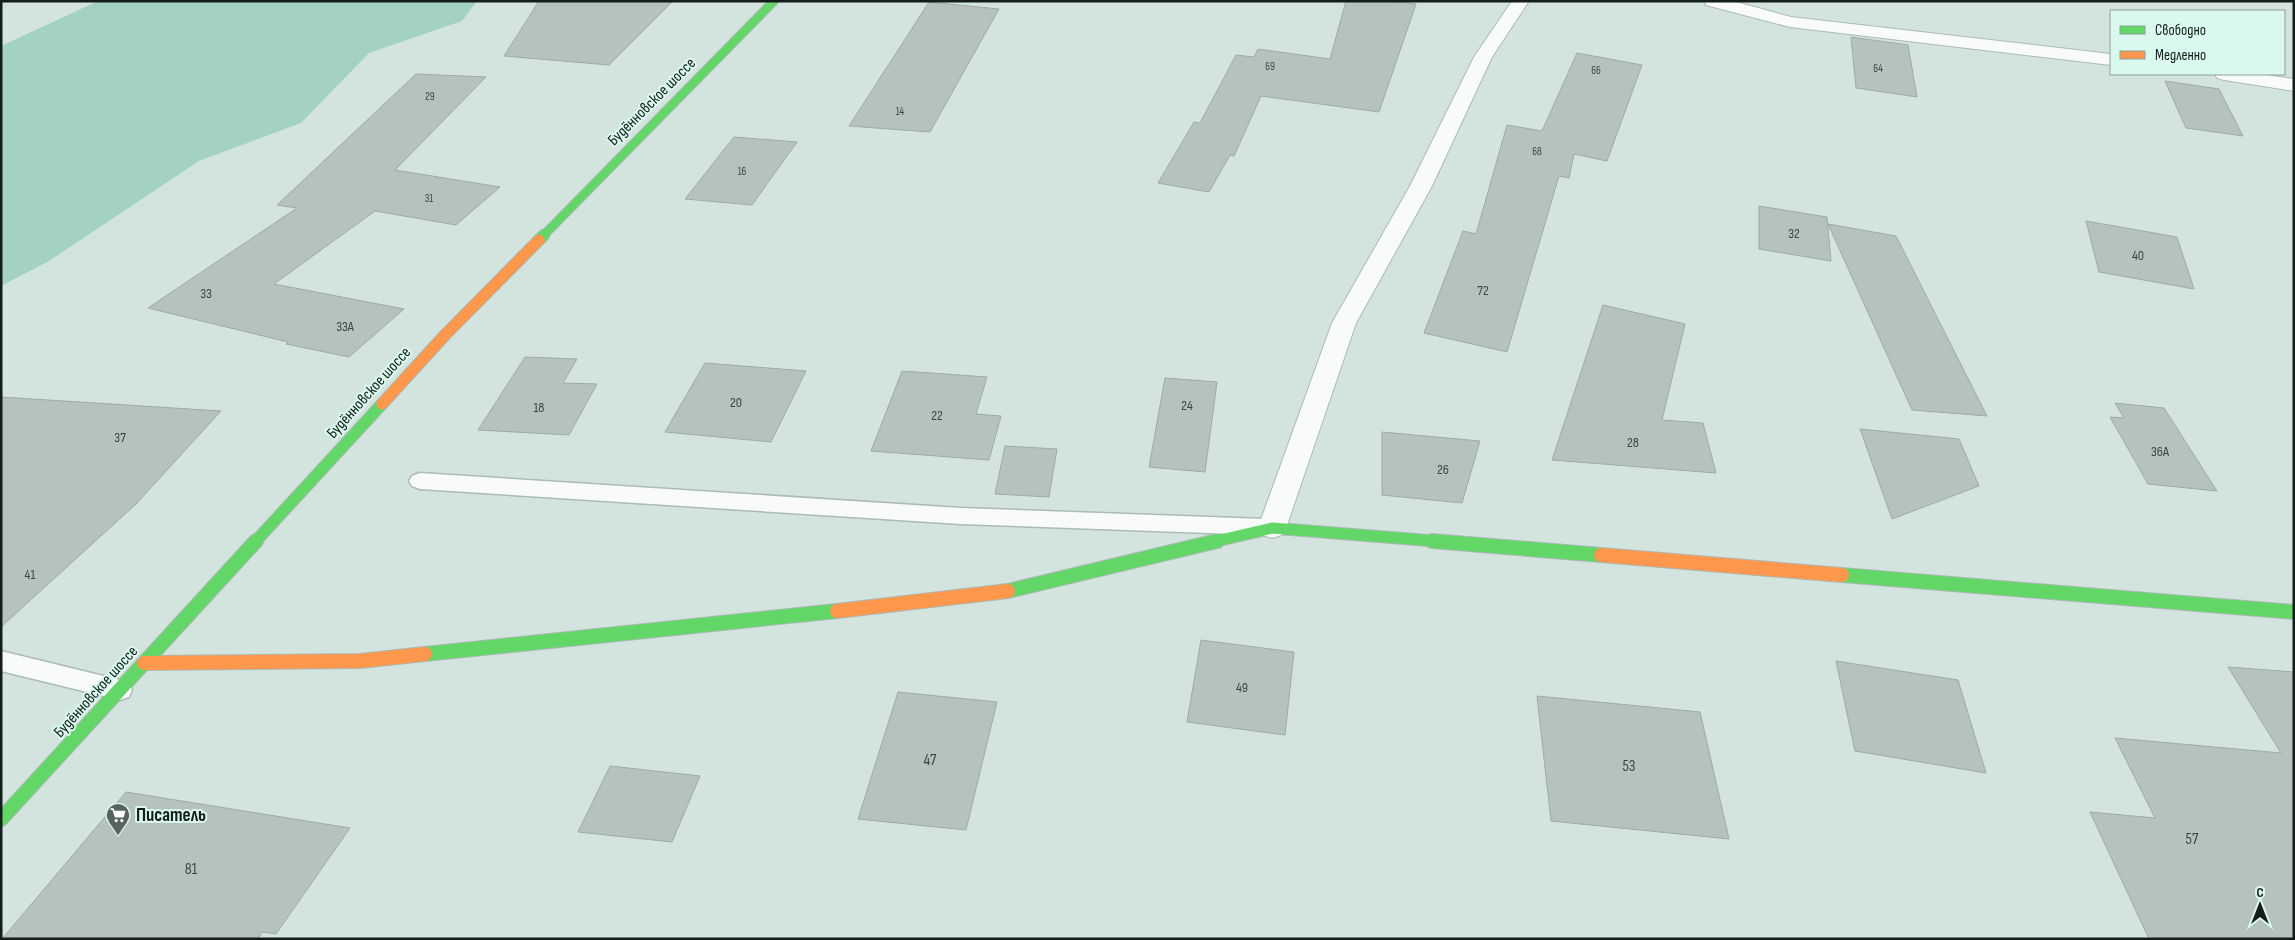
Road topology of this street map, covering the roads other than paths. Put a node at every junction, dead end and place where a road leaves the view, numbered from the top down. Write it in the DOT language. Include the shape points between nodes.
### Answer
graph roads {
  1 [pos="774,1"];
  2 [pos="1521,1"];
  3 [pos="1712,1"];
  4 [pos="2110,60"];
  5 [pos="2230,75"];
  6 [pos="2294,85"];
  7 [pos="420,481"];
  8 [pos="1272,528"];
  9 [pos="2294,612"];
  10 [pos="1,662"];
  11 [pos="144,663"];
  12 [pos="120,690"];
  13 [pos="1,819"];
  1 -- 11 [label="street, Будённовское шоссе" via="445,335"];
  2 -- 8 [label="street" via="1484,57 1421,186 1344,324"];
  3 -- 4 [label="street" via="1790,22"];
  5 -- 6 [label="street"];
  7 -- 8 [label="lane" via="960,516"];
  8 -- 9 [label="street"];
  8 -- 11 [label="street" via="993,594 360,662"];
  10 -- 12 [label="lane"];
  11 -- 12 [label="street, Будённовское шоссе"];
  12 -- 13 [label="street, Будённовское шоссе"];
}
